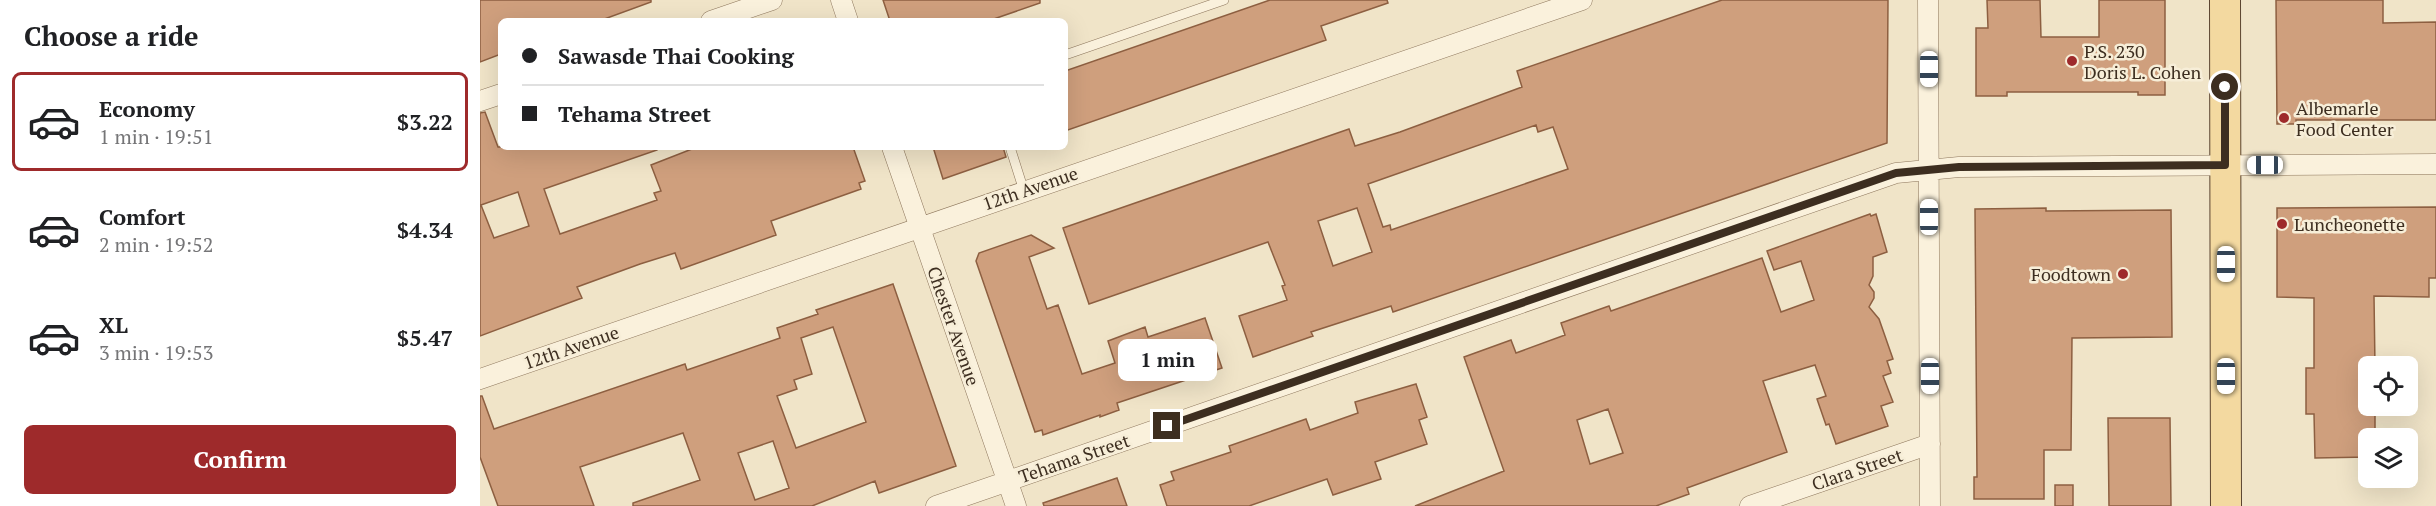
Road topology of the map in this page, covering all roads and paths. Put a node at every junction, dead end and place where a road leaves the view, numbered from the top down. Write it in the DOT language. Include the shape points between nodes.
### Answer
graph roads {
  1 [pos="772,0"];
  2 [pos="841,0"];
  3 [pos="1224,0"];
  4 [pos="1582,0"];
  5 [pos="1928,0"];
  6 [pos="2225,0"];
  7 [pos="720,18"];
  8 [pos="847,18"];
  9 [pos="1068,54"];
  10 [pos="498,95"];
  11 [pos="480,101"];
  12 [pos="893,150"];
  13 [pos="1011,150"];
  14 [pos="2436,164"];
  15 [pos="2225,165"];
  16 [pos="1929,170"];
  17 [pos="1024,190"];
  18 [pos="920,226"];
  19 [pos="480,379"];
  20 [pos="1930,444"];
  21 [pos="1007,482"];
  22 [pos="936,506"];
  23 [pos="1016,506"];
  24 [pos="1750,506"];
  25 [pos="1930,506"];
  26 [pos="2226,506"];
  1 -- 7 [label="street"];
  2 -- 8 [label="street"];
  3 -- 9 [label="lane"];
  4 -- 17 [label="street, 12th Avenue"];
  5 -- 16 [label="street"];
  6 -- 15 [label="main road"];
  10 -- 11 [label="street"];
  12 -- 18 [label="street, Chester Avenue"];
  13 -- 17 [label="lane"];
  14 -- 15 [label="street, Tehama Street"];
  15 -- 16 [label="street, Tehama Street"];
  15 -- 26 [label="main road"];
  16 -- 20 [label="street"];
  16 -- 21 [label="street, Tehama Street" via="1896,173"];
  17 -- 18 [label="street, 12th Avenue"];
  18 -- 19 [label="street, 12th Avenue"];
  18 -- 21 [label="street, Chester Avenue"];
  20 -- 24 [label="street, Clara Street"];
  20 -- 25 [label="street"];
  21 -- 22 [label="street, Tehama Street"];
  21 -- 23 [label="street, Chester Avenue"];
}
